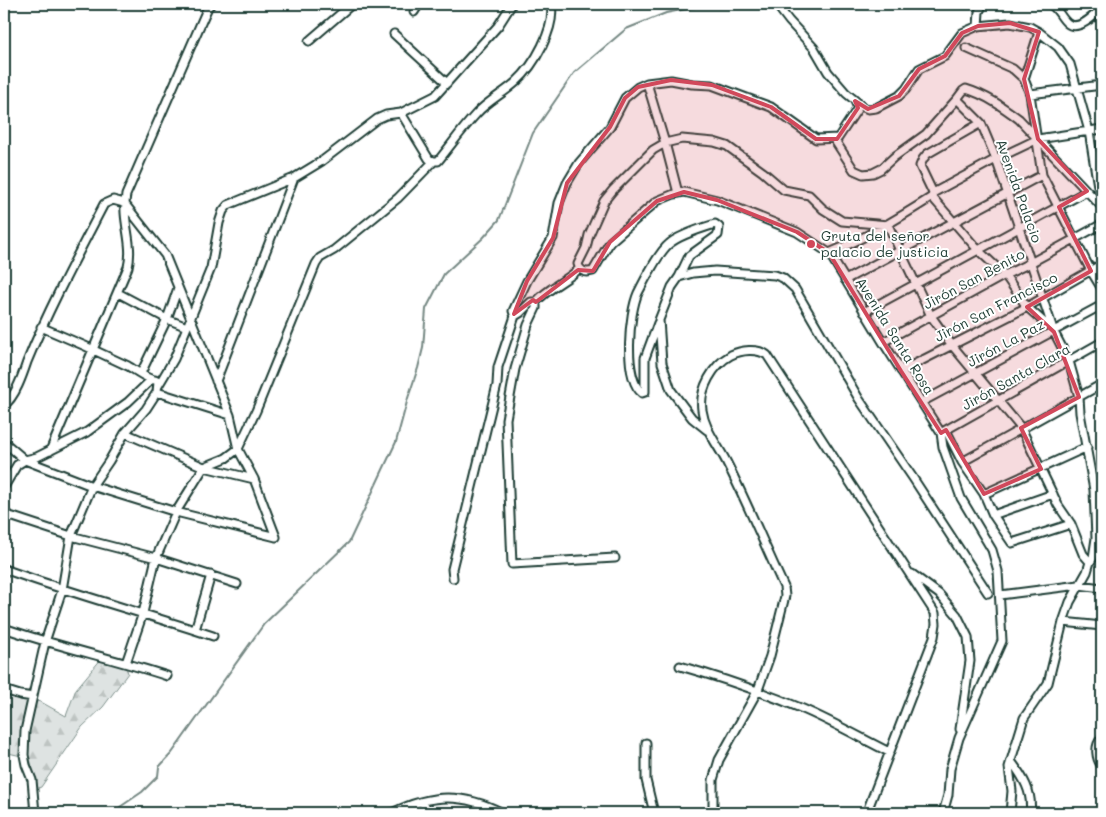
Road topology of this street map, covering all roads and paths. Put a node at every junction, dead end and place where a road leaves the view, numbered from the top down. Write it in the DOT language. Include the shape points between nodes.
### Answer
graph roads {
  1 [pos="352,4"];
  2 [pos="419,4"];
  3 [pos="512,4"];
  4 [pos="551,4"];
  5 [pos="983,4"];
  6 [pos="1050,4"];
  7 [pos="209,5"];
  8 [pos="779,6"];
  9 [pos="1102,8"];
  10 [pos="414,12"];
  11 [pos="978,26"];
  12 [pos="1039,32"];
  13 [pos="394,34"];
  14 [pos="310,41"];
  15 [pos="966,48"];
  16 [pos="1024,79"];
  17 [pos="447,83"];
  18 [pos="647,83"];
  19 [pos="1102,85"];
  20 [pos="1077,89"];
  21 [pos="1030,94"];
  22 [pos="957,99"];
  23 [pos="855,101"];
  24 [pos="401,113"];
  25 [pos="981,122"];
  26 [pos="1102,129"];
  27 [pos="1089,131"];
  28 [pos="834,139"];
  29 [pos="1038,139"];
  30 [pos="666,143"];
  31 [pos="996,159"];
  32 [pos="434,162"];
  33 [pos="1042,175"];
  34 [pos="294,178"];
  35 [pos="1087,191"];
  36 [pos="678,193"];
  37 [pos="1007,194"];
  38 [pos="932,195"];
  39 [pos="124,203"];
  40 [pos="1059,206"];
  41 [pos="1102,206"];
  42 [pos="954,223"];
  43 [pos="1102,224"];
  44 [pos="888,225"];
  45 [pos="1019,228"];
  46 [pos="1076,239"];
  47 [pos="978,250"];
  48 [pos="902,251"];
  49 [pos="829,253"];
  50 [pos="1032,262"];
  51 [pos="1102,264"];
  52 [pos="579,269"];
  53 [pos="1090,272"];
  54 [pos="1005,275"];
  55 [pos="679,277"];
  56 [pos="845,280"];
  57 [pos="915,283"];
  58 [pos="178,288"];
  59 [pos="1102,289"];
  60 [pos="118,293"];
  61 [pos="1044,298"];
  62 [pos="536,302"];
  63 [pos="1102,306"];
  64 [pos="1027,307"];
  65 [pos="864,312"];
  66 [pos="515,316"];
  67 [pos="931,316"];
  68 [pos="190,318"];
  69 [pos="167,319"];
  70 [pos="659,320"];
  71 [pos="41,327"];
  72 [pos="187,327"];
  73 [pos="1054,332"];
  74 [pos="883,342"];
  75 [pos="1102,342"];
  76 [pos="951,344"];
  77 [pos="92,349"];
  78 [pos="1069,361"];
  79 [pos="901,371"];
  80 [pos="140,372"];
  81 [pos="975,373"];
  82 [pos="151,380"];
  83 [pos="216,381"];
  84 [pos="1102,384"];
  85 [pos="157,389"];
  86 [pos="1079,397"];
  87 [pos="999,401"];
  88 [pos="922,402"];
  89 [pos="4,405"];
  90 [pos="230,415"];
  91 [pos="1022,428"];
  92 [pos="708,430"];
  93 [pos="944,432"];
  94 [pos="125,433"];
  95 [pos="4,442"];
  96 [pos="1087,447"];
  97 [pos="238,449"];
  98 [pos="50,451"];
  99 [pos="25,460"];
  100 [pos="962,462"];
  101 [pos="204,468"];
  102 [pos="1041,468"];
  103 [pos="254,479"];
  104 [pos="92,486"];
  105 [pos="4,487"];
  106 [pos="984,494"];
  107 [pos="1053,494"];
  108 [pos="176,512"];
  109 [pos="4,514"];
  110 [pos="993,516"];
  111 [pos="1099,516"];
  112 [pos="1071,524"];
  113 [pos="71,536"];
  114 [pos="1098,551"];
  115 [pos="156,558"];
  116 [pos="615,558"];
  117 [pos="1090,562"];
  118 [pos="4,569"];
  119 [pos="910,572"];
  120 [pos="211,575"];
  121 [pos="453,578"];
  122 [pos="237,584"];
  123 [pos="1079,585"];
  124 [pos="1102,588"];
  125 [pos="62,590"];
  126 [pos="988,593"];
  127 [pos="1000,595"];
  128 [pos="143,613"];
  129 [pos="1063,622"];
  130 [pos="1102,626"];
  131 [pos="4,628"];
  132 [pos="195,630"];
  133 [pos="213,636"];
  134 [pos="45,642"];
  135 [pos="126,663"];
  136 [pos="680,666"];
  137 [pos="167,676"];
  138 [pos="4,690"];
  139 [pos="758,690"];
  140 [pos="33,697"];
  141 [pos="960,738"];
  142 [pos="1102,738"];
  143 [pos="646,743"];
  144 [pos="890,752"];
  145 [pos="1011,761"];
  146 [pos="1102,767"];
  147 [pos="422,802"];
  148 [pos="869,806"];
  149 [pos="35,813"];
  150 [pos="392,813"];
  151 [pos="429,813"];
  152 [pos="503,813"];
  153 [pos="654,813"];
  154 [pos="713,813"];
  155 [pos="943,813"];
  156 [pos="1010,813"];
  157 [pos="1030,813"];
  1 -- 14 [label="street"];
  2 -- 10 [label="street"];
  3 -- 17 [label="street" via="498,26"];
  4 -- 32 [label="street" via="548,34 531,64 518,80 478,111"];
  5 -- 11 [label="street"];
  6 -- 9 [label="street" via="1073,26 1083,24"];
  7 -- 39 [label="street"];
  8 -- 23 [label="street" via="814,48 828,72"];
  11 -- 12 [label="street" via="1010,23"];
  11 -- 23 [label="street" via="962,33 945,56 919,69 898,96 868,109"];
  12 -- 16 [label="street"];
  12 -- 20 [label="street" via="1058,47 1070,64"];
  13 -- 17 [label="street"];
  15 -- 16 [label="street" via="1013,69"];
  16 -- 21 [label="street"];
  17 -- 24 [label="street" via="429,100"];
  18 -- 28 [label="street" via="671,80 712,85 771,107 816,139"];
  18 -- 30 [label="street"];
  18 -- 66 [label="street" via="625,98 610,127 588,151 571,177 559,202 553,238 527,281 513,311"];
  19 -- 20 [label="street"];
  20 -- 21 [label="street"];
  20 -- 27 [label="street"];
  21 -- 29 [label="street"];
  22 -- 25 [label="street, Avenida Palacio"];
  22 -- 28 [label="street" via="926,134 873,172 863,174 854,170"];
  22 -- 29 [label="street, Avenida Palacio" via="966,89 977,92 1007,109"];
  23 -- 28 [label="street" via="858,108 838,138"];
  24 -- 32 [label="street"];
  24 -- 34 [label="street" via="377,119"];
  25 -- 31 [label="street, Avenida Palacio"];
  25 -- 38 [label="street" via="923,158 920,166"];
  26 -- 27 [label="street"];
  27 -- 29 [label="street"];
  27 -- 41 [label="street"];
  29 -- 31 [label="street"];
  29 -- 33 [label="street"];
  29 -- 35 [label="street"];
  30 -- 36 [label="street"];
  30 -- 44 [label="street" via="682,139 727,146 784,190 809,195 842,221"];
  30 -- 52 [label="street" via="653,150 604,201 579,260"];
  31 -- 37 [label="street, Avenida Palacio"];
  31 -- 38 [label="street"];
  32 -- 97 [label="street" via="398,198 320,258"];
  33 -- 37 [label="street"];
  33 -- 40 [label="street"];
  34 -- 68 [label="street" via="236,201 223,211 211,268"];
  34 -- 83 [label="street"];
  35 -- 40 [label="street"];
  35 -- 41 [label="street"];
  36 -- 49 [label="street" via="717,200 788,228"];
  36 -- 52 [label="street" via="657,201 610,242 593,270"];
  37 -- 42 [label="street"];
  37 -- 45 [label="street, Avenida Palacio"];
  38 -- 42 [label="street"];
  38 -- 44 [label="street"];
  39 -- 58 [label="street" via="165,255"];
  39 -- 60 [label="street" via="130,258"];
  39 -- 71 [label="street" via="113,200 104,204"];
  40 -- 45 [label="street"];
  40 -- 46 [label="street"];
  42 -- 47 [label="street"];
  42 -- 48 [label="street"];
  43 -- 46 [label="street, Jirón San Benito"];
  44 -- 48 [label="street"];
  44 -- 49 [label="street"];
  45 -- 47 [label="street"];
  45 -- 50 [label="street, Avenida Palacio"];
  46 -- 50 [label="street, Jirón San Benito"];
  46 -- 53 [label="street"];
  47 -- 54 [label="street"];
  47 -- 57 [label="street"];
  48 -- 56 [label="street"];
  48 -- 57 [label="street"];
  49 -- 56 [label="street, Avenida Santa Rosa"];
  50 -- 54 [label="street, Jirón San Benito"];
  50 -- 61 [label="street, Avenida Palacio"];
  51 -- 53 [label="street, Jirón San Francisco"];
  52 -- 62 [label="street"];
  53 -- 59 [label="street"];
  53 -- 61 [label="street, Jirón San Francisco"];
  54 -- 64 [label="street"];
  54 -- 67 [label="street, Jirón San Benito"];
  55 -- 70 [label="street"];
  55 -- 70 [label="street" via="689,256 718,235 720,230 715,224 669,244 638,294 631,325 630,361 637,387 642,393 645,392 645,358"];
  55 -- 126 [label="street" via="715,271 775,275 795,290 859,399"];
  56 -- 65 [label="street, Avenida Santa Rosa"];
  57 -- 65 [label="street"];
  57 -- 67 [label="street"];
  58 -- 68 [label="street"];
  58 -- 69 [label="street"];
  60 -- 69 [label="street"];
  60 -- 77 [label="street"];
  61 -- 64 [label="street, Jirón San Francisco"];
  61 -- 73 [label="street, Avenida Palacio"];
  62 -- 66 [label="street" via="531,302"];
  62 -- 116 [label="street" via="515,369 506,419 512,564"];
  63 -- 73 [label="street, Jirón La Paz"];
  64 -- 73 [label="street"];
  64 -- 76 [label="street, Jirón San Francisco"];
  65 -- 74 [label="street, Avenida Santa Rosa"];
  66 -- 121 [label="street" via="498,367 497,385 452,569"];
  67 -- 74 [label="street, Jirón San Benito"];
  67 -- 76 [label="street"];
  68 -- 72 [label="street"];
  68 -- 83 [label="street"];
  69 -- 72 [label="street"];
  69 -- 80 [label="street"];
  70 -- 92 [label="street" via="662,364 671,390 692,418"];
  71 -- 77 [label="street"];
  71 -- 89 [label="street" via="20,380"];
  72 -- 85 [label="street"];
  73 -- 78 [label="street, Avenida Palacio"];
  73 -- 81 [label="street, Jirón La Paz"];
  74 -- 79 [label="street, Avenida Santa Rosa"];
  75 -- 78 [label="street, Jirón Santa Clara"];
  76 -- 79 [label="street, Jirón San Francisco"];
  76 -- 81 [label="street"];
  77 -- 80 [label="street"];
  77 -- 98 [label="street"];
  78 -- 86 [label="street, Avenida Palacio"];
  78 -- 87 [label="street, Jirón Santa Clara"];
  79 -- 88 [label="street, Avenida Santa Rosa"];
  80 -- 82 [label="street"];
  81 -- 87 [label="street"];
  81 -- 88 [label="street, Jirón La Paz"];
  82 -- 85 [label="street" via="158,382"];
  82 -- 98 [label="street" via="105,420"];
  83 -- 90 [label="street"];
  84 -- 86 [label="street"];
  85 -- 90 [label="street"];
  85 -- 94 [label="street" via="146,409"];
  86 -- 91 [label="street"];
  86 -- 96 [label="street, Avenida Palacio"];
  87 -- 91 [label="street"];
  87 -- 93 [label="street, Jirón Santa Clara"];
  88 -- 93 [label="street, Avenida Santa Rosa"];
  90 -- 97 [label="street"];
  91 -- 100 [label="street"];
  91 -- 102 [label="street"];
  92 -- 119 [label="street" via="702,409 702,392 708,378 734,354 756,351 767,356"];
  92 -- 139 [label="street" via="727,462 784,587 785,596 770,656"];
  93 -- 100 [label="street"];
  93 -- 127 [label="street" via="943,448 961,498 992,550"];
  94 -- 101 [label="street"];
  94 -- 104 [label="street"];
  95 -- 99 [label="street"];
  96 -- 102 [label="street"];
  96 -- 111 [label="street, Avenida Palacio"];
  97 -- 101 [label="street"];
  97 -- 103 [label="street"];
  98 -- 99 [label="street"];
  99 -- 104 [label="street"];
  99 -- 105 [label="street" via="17,465"];
  100 -- 106 [label="street"];
  101 -- 103 [label="street"];
  101 -- 108 [label="street"];
  102 -- 106 [label="street"];
  102 -- 107 [label="street"];
  103 -- 108 [label="street" via="276,537"];
  104 -- 108 [label="street"];
  104 -- 113 [label="street"];
  106 -- 110 [label="street"];
  107 -- 110 [label="street"];
  107 -- 112 [label="street"];
  108 -- 115 [label="street"];
  109 -- 113 [label="street"];
  110 -- 112 [label="street" via="1012,543"];
  111 -- 114 [label="street, Avenida Palacio"];
  112 -- 117 [label="street" via="1083,554"];
  113 -- 115 [label="street"];
  113 -- 125 [label="street"];
  114 -- 117 [label="street, Avenida Palacio"];
  115 -- 120 [label="street"];
  115 -- 128 [label="street"];
  117 -- 123 [label="street, Avenida Palacio" via="1088,572"];
  118 -- 125 [label="street"];
  119 -- 141 [label="street" via="939,594 961,621 968,637 970,661"];
  119 -- 144 [label="street" via="935,613 936,624 934,637"];
  120 -- 122 [label="street"];
  120 -- 132 [label="street"];
  123 -- 124 [label="street"];
  123 -- 127 [label="street"];
  123 -- 129 [label="street, Avenida Palacio"];
  125 -- 128 [label="street"];
  125 -- 134 [label="street"];
  127 -- 141 [label="street" via="1002,641"];
  128 -- 132 [label="street"];
  128 -- 135 [label="street"];
  129 -- 130 [label="street"];
  129 -- 145 [label="street, Avenida Palacio" via="1048,683 1024,718"];
  131 -- 134 [label="street"];
  132 -- 133 [label="street"];
  134 -- 135 [label="street"];
  134 -- 140 [label="street"];
  135 -- 137 [label="street"];
  136 -- 139 [label="street"];
  138 -- 140 [label="street"];
  139 -- 144 [label="street"];
  139 -- 154 [label="street" via="719,760 712,780"];
  140 -- 149 [label="street" via="24,744"];
  141 -- 155 [label="street" via="950,769"];
  142 -- 146 [label="street" via="1096,748"];
  143 -- 153 [label="street" via="646,780"];
  144 -- 148 [label="street"];
  145 -- 156 [label="street, Avenida Palacio"];
  145 -- 157 [label="street" via="1024,778 1030,795"];
  147 -- 150 [label="street"];
  147 -- 151 [label="street"];
  147 -- 152 [label="street" via="439,797 467,800"];
}
